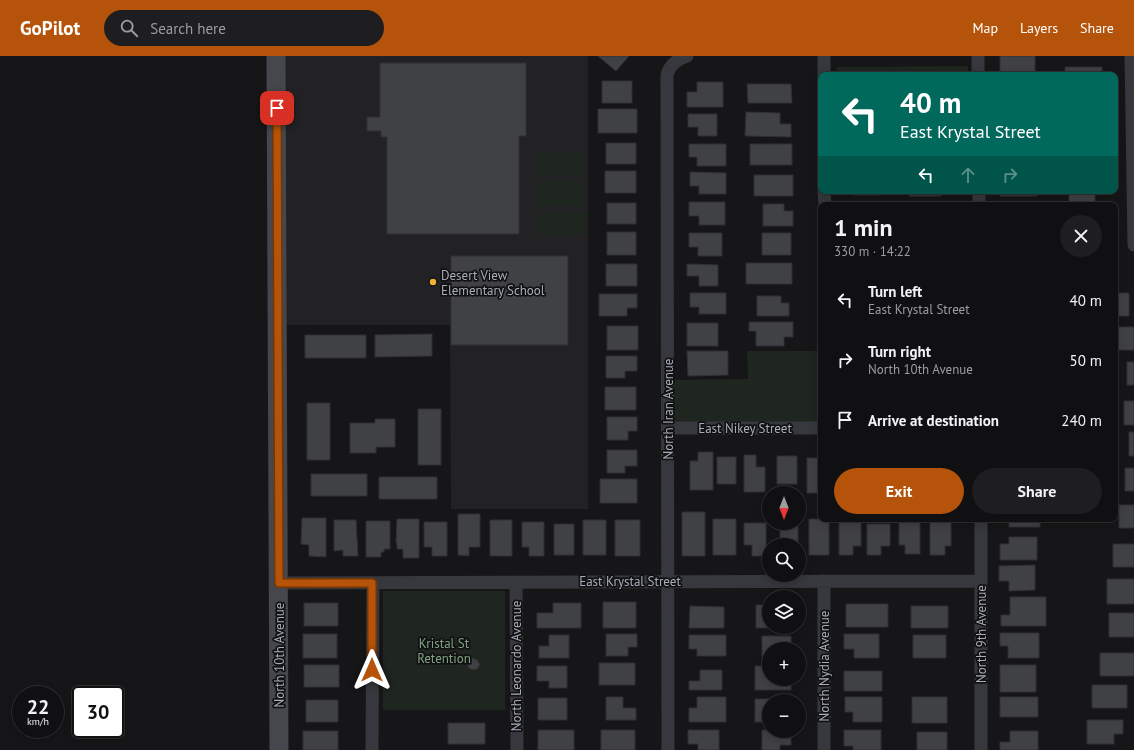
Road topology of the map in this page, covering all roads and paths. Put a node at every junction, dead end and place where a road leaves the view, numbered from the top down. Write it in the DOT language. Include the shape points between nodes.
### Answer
graph roads {
  1 [pos="276,56"];
  2 [pos="687,56"];
  3 [pos="824,56"];
  4 [pos="968,56"];
  5 [pos="978,56"];
  6 [pos="1131,56"];
  7 [pos="824,72"];
  8 [pos="978,72"];
  9 [pos="1134,245"];
  10 [pos="668,428"];
  11 [pos="818,428"];
  12 [pos="980,522"];
  13 [pos="668,581"];
  14 [pos="824,581"];
  15 [pos="981,581"];
  16 [pos="516,582"];
  17 [pos="279,583"];
  18 [pos="372,583"];
  19 [pos="279,750"];
  20 [pos="372,750"];
  21 [pos="517,750"];
  22 [pos="668,750"];
  23 [pos="824,750"];
  24 [pos="981,750"];
  1 -- 17 [label="main road, North 10th Avenue"];
  2 -- 10 [label="street, North Iran Avenue" via="677,60 669,68 667,90"];
  3 -- 7 [label="street"];
  4 -- 5 [label="street"];
  5 -- 8 [label="street"];
  6 -- 9 [label="street"];
  10 -- 11 [label="street, East Nikey Street"];
  10 -- 13 [label="street, North Iran Avenue"];
  12 -- 15 [label="street, North 9th Avenue"];
  13 -- 14 [label="street, East Krystal Street"];
  13 -- 16 [label="street, East Krystal Street"];
  13 -- 22 [label="street, North Iran Avenue"];
  14 -- 15 [label="street, East Krystal Street"];
  14 -- 23 [label="street, North Nydia Avenue"];
  15 -- 24 [label="street, North 9th Avenue"];
  16 -- 18 [label="street, East Krystal Street"];
  16 -- 21 [label="street, North Leonardo Avenue"];
  17 -- 18 [label="street, East Krystal Street"];
  17 -- 19 [label="main road, North 10th Avenue"];
  18 -- 20 [label="street"];
}
